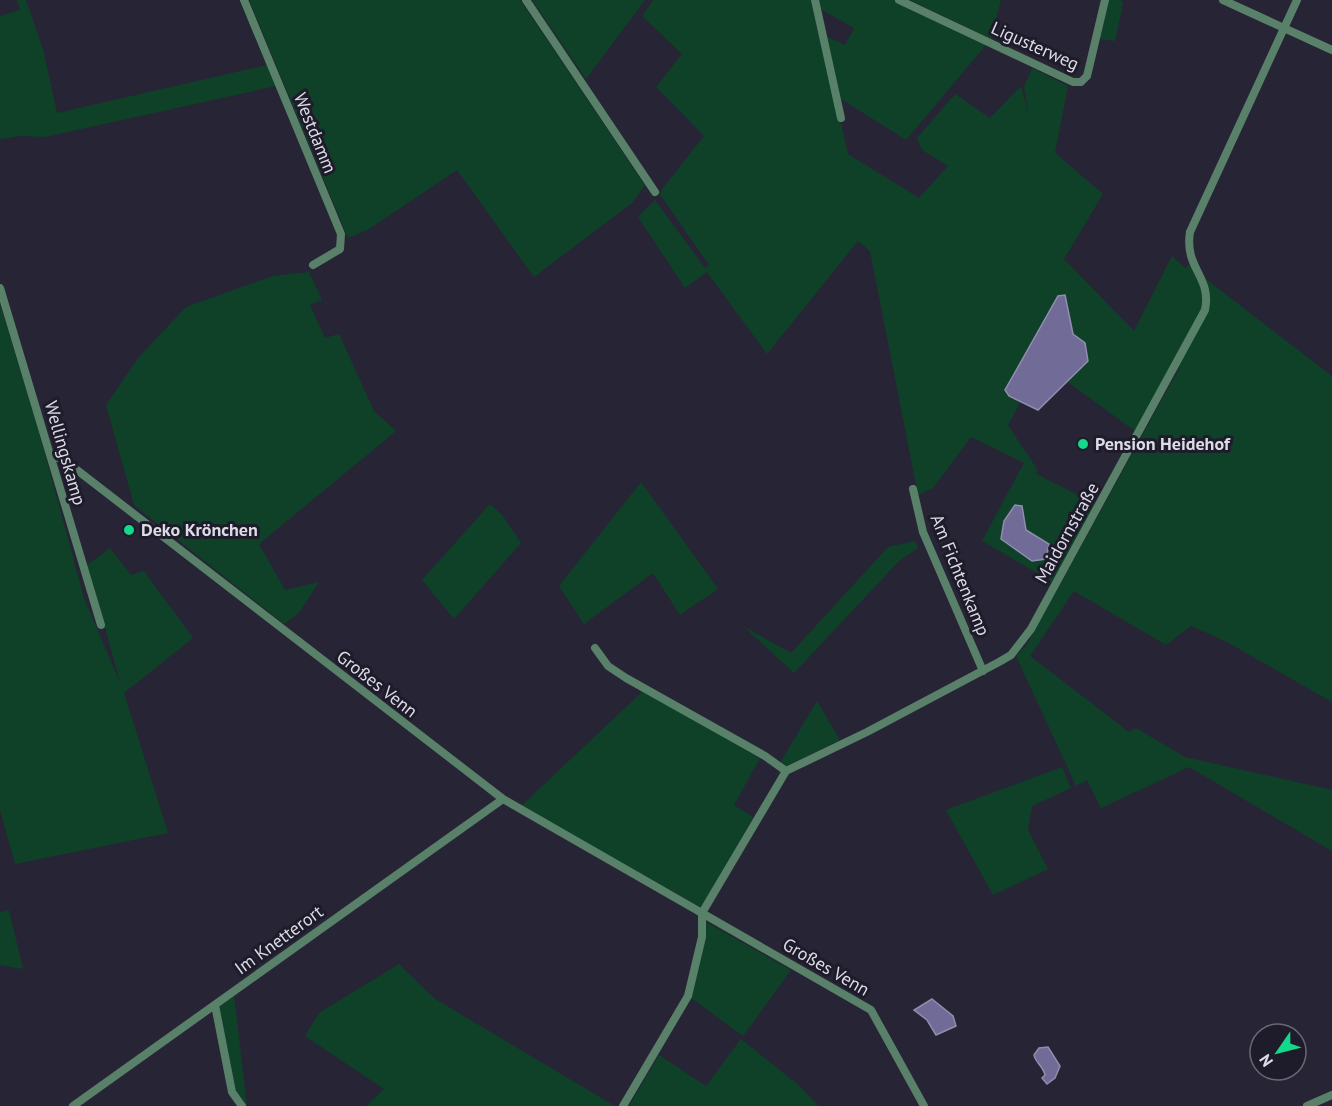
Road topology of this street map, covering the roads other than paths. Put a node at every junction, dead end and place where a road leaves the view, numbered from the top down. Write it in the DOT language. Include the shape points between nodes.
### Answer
graph roads {
  1 [pos="244,0"];
  2 [pos="526,0"];
  3 [pos="816,0"];
  4 [pos="898,0"];
  5 [pos="1105,0"];
  6 [pos="1223,0"];
  7 [pos="1297,0"];
  8 [pos="1284,28"];
  9 [pos="1332,50"];
  10 [pos="841,118"];
  11 [pos="655,192"];
  12 [pos="313,265"];
  13 [pos="0,288"];
  14 [pos="50,456"];
  15 [pos="913,489"];
  16 [pos="101,625"];
  17 [pos="595,648"];
  18 [pos="983,671"];
  19 [pos="786,771"];
  20 [pos="503,799"];
  21 [pos="702,913"];
  22 [pos="214,1005"];
  23 [pos="1332,1095"];
  24 [pos="73,1106"];
  25 [pos="242,1106"];
  26 [pos="623,1106"];
  27 [pos="924,1106"];
  28 [pos="1307,1106"];
  1 -- 12 [label="street, Westdamm" via="340,234 340,249"];
  2 -- 11 [label="street"];
  3 -- 10 [label="street"];
  4 -- 5 [label="street, Ligusterweg" via="1073,82 1081,82 1087,76"];
  6 -- 8 [label="street"];
  7 -- 8 [label="street, Maidornstraße"];
  8 -- 9 [label="street"];
  8 -- 18 [label="street, Maidornstraße" via="1190,232 1190,259 1206,291 1205,310 1031,629 1011,655"];
  13 -- 14 [label="street, Wellingskamp"];
  14 -- 16 [label="street, Wellingskamp"];
  14 -- 20 [label="street, Großes Venn" via="64,460"];
  15 -- 18 [label="street, Am Fichtenkamp" via="923,532"];
  17 -- 19 [label="street" via="608,666 626,678"];
  18 -- 19 [label="street, Maidornstraße"];
  19 -- 21 [label="street"];
  20 -- 21 [label="street, Großes Venn"];
  20 -- 22 [label="street, Im Knetterort"];
  21 -- 26 [label="street" via="702,937 688,996"];
  21 -- 27 [label="street, Großes Venn" via="871,1010"];
  22 -- 24 [label="street, Im Knetterort"];
  22 -- 25 [label="street" via="232,1092"];
  23 -- 28 [label="street"];
}
